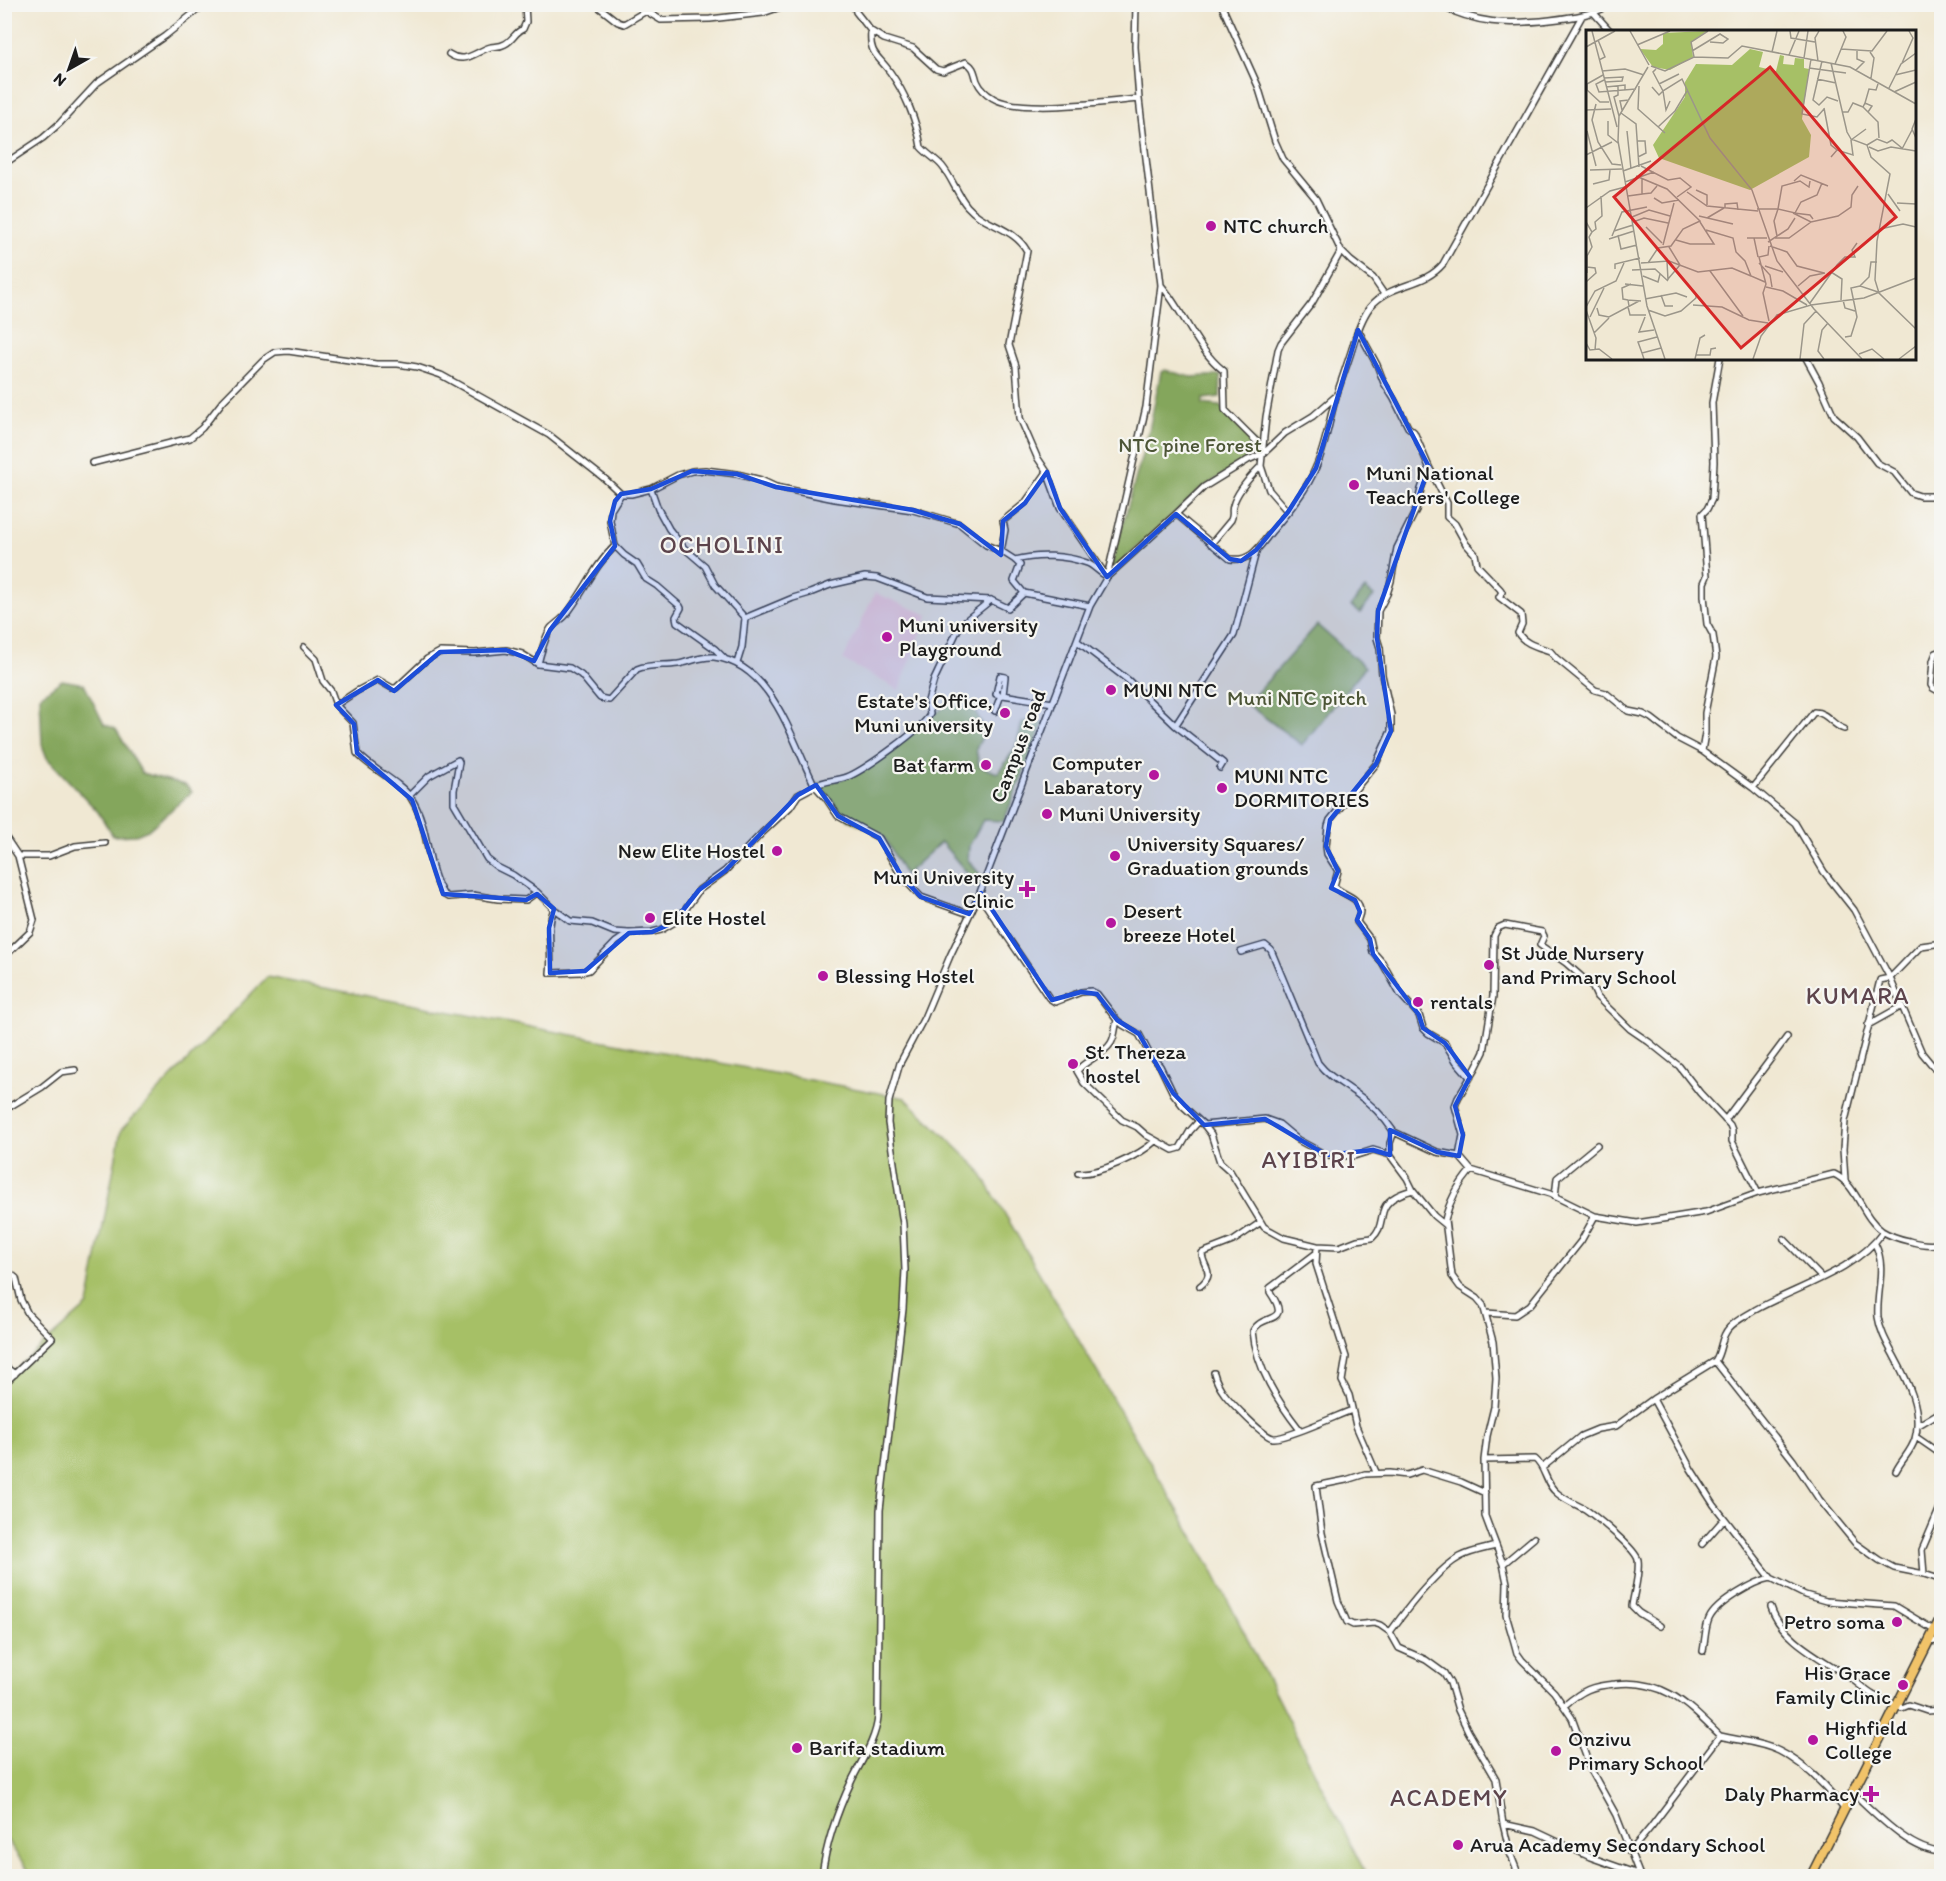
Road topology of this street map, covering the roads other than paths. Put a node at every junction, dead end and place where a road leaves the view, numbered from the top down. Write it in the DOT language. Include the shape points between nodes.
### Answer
graph roads {
  1 [pos="192,4"];
  2 [pos="206,4"];
  3 [pos="525,4"];
  4 [pos="594,4"];
  5 [pos="789,4"];
  6 [pos="830,4"];
  7 [pos="835,4"];
  8 [pos="854,4"];
  9 [pos="1136,4"];
  10 [pos="1221,4"];
  11 [pos="1436,4"];
  12 [pos="1614,4"];
  13 [pos="195,11"];
  14 [pos="1594,13"];
  15 [pos="1582,16"];
  16 [pos="1609,30"];
  17 [pos="872,31"];
  18 [pos="449,54"];
  19 [pos="1140,99"];
  20 [pos="4,165"];
  21 [pos="1341,251"];
  22 [pos="1161,285"];
  23 [pos="1384,294"];
  24 [pos="1358,330"];
  25 [pos="1720,360"];
  26 [pos="1807,360"];
  27 [pos="1336,396"];
  28 [pos="1264,453"];
  29 [pos="92,463"];
  30 [pos="1262,466"];
  31 [pos="1430,467"];
  32 [pos="1047,472"];
  33 [pos="651,489"];
  34 [pos="621,494"];
  35 [pos="1941,502"];
  36 [pos="1288,512"];
  37 [pos="1176,514"];
  38 [pos="1210,544"];
  39 [pos="615,546"];
  40 [pos="1256,550"];
  41 [pos="1002,551"];
  42 [pos="1016,560"];
  43 [pos="1107,577"];
  44 [pos="1024,593"];
  45 [pos="991,600"];
  46 [pos="1090,606"];
  47 [pos="745,618"];
  48 [pos="1077,641"];
  49 [pos="304,647"];
  50 [pos="1941,651"];
  51 [pos="726,660"];
  52 [pos="737,663"];
  53 [pos="538,664"];
  54 [pos="1941,693"];
  55 [pos="1053,703"];
  56 [pos="336,705"];
  57 [pos="995,711"];
  58 [pos="1177,723"];
  59 [pos="1844,729"];
  60 [pos="1702,751"];
  61 [pos="1220,768"];
  62 [pos="815,786"];
  63 [pos="1753,788"];
  64 [pos="409,796"];
  65 [pos="4,835"];
  66 [pos="105,843"];
  67 [pos="18,855"];
  68 [pos="537,892"];
  69 [pos="979,895"];
  70 [pos="554,909"];
  71 [pos="969,915"];
  72 [pos="629,933"];
  73 [pos="1941,943"];
  74 [pos="1241,952"];
  75 [pos="4,957"];
  76 [pos="1890,978"];
  77 [pos="1902,1006"];
  78 [pos="1117,1020"];
  79 [pos="1868,1025"];
  80 [pos="1787,1037"];
  81 [pos="75,1070"];
  82 [pos="1470,1077"];
  83 [pos="1941,1077"];
  84 [pos="4,1110"];
  85 [pos="1725,1120"];
  86 [pos="1199,1121"];
  87 [pos="1204,1125"];
  88 [pos="1394,1132"];
  89 [pos="1155,1141"];
  90 [pos="1597,1145"];
  91 [pos="1390,1155"];
  92 [pos="1459,1156"];
  93 [pos="1471,1170"];
  94 [pos="1078,1173"];
  95 [pos="1845,1180"];
  96 [pos="1413,1190"];
  97 [pos="1758,1193"];
  98 [pos="1555,1197"];
  99 [pos="1595,1216"];
  100 [pos="1261,1222"];
  101 [pos="1445,1225"];
  102 [pos="1883,1232"];
  103 [pos="1784,1239"];
  104 [pos="1941,1243"];
  105 [pos="1875,1244"];
  106 [pos="1317,1246"];
  107 [pos="1315,1254"];
  108 [pos="4,1272"];
  109 [pos="1822,1278"];
  110 [pos="1200,1286"];
  111 [pos="1486,1313"];
  112 [pos="1715,1361"];
  113 [pos="4,1366"];
  114 [pos="1214,1373"];
  115 [pos="15,1374"];
  116 [pos="4,1384"];
  117 [pos="1653,1399"];
  118 [pos="1352,1410"];
  119 [pos="1941,1411"];
  120 [pos="1917,1426"];
  121 [pos="1300,1430"];
  122 [pos="1916,1437"];
  123 [pos="1941,1455"];
  124 [pos="1484,1460"];
  125 [pos="1542,1468"];
  126 [pos="1896,1471"];
  127 [pos="1376,1472"];
  128 [pos="1485,1493"];
  129 [pos="1941,1503"];
  130 [pos="1724,1519"];
  131 [pos="1534,1538"];
  132 [pos="1702,1544"];
  133 [pos="1496,1546"];
  134 [pos="1503,1564"];
  135 [pos="1924,1574"];
  136 [pos="1771,1578"];
  137 [pos="1941,1580"];
  138 [pos="1771,1607"];
  139 [pos="1941,1616"];
  140 [pos="1659,1626"];
  141 [pos="1934,1630"];
  142 [pos="1390,1632"];
  143 [pos="1941,1638"];
  144 [pos="1928,1642"];
  145 [pos="1703,1651"];
  146 [pos="1565,1705"];
  147 [pos="1897,1706"];
  148 [pos="1941,1710"];
  149 [pos="1720,1736"];
  150 [pos="1853,1793"];
  151 [pos="1845,1810"];
  152 [pos="1503,1824"];
  153 [pos="1630,1852"];
  154 [pos="1941,1852"];
  155 [pos="1640,1875"];
  156 [pos="822,1876"];
  157 [pos="1519,1876"];
  158 [pos="1811,1876"];
  1 -- 13 [label="street"];
  2 -- 13 [label="street"];
  3 -- 18 [label="street" via="523,29 502,46 489,47 466,58"];
  4 -- 5 [label="street" via="625,24 646,11 662,20 705,20 763,13"];
  6 -- 7 [label="street"];
  8 -- 17 [label="street"];
  9 -- 19 [label="street"];
  10 -- 21 [label="street" via="1258,86 1283,159 1316,199"];
  11 -- 15 [label="street" via="1473,19 1502,23"];
  12 -- 14 [label="street"];
  13 -- 20 [label="street" via="97,83 43,138"];
  14 -- 15 [label="street"];
  14 -- 16 [label="street"];
  15 -- 23 [label="street" via="1443,264 1427,278"];
  17 -- 19 [label="street" via="913,48 936,69 943,71 966,62 975,70 983,91 997,100 1051,106"];
  17 -- 32 [label="street" via="871,48 903,97 918,128 921,147 939,163 968,206 988,223 1015,237 1027,251 1009,345 1016,366 1020,418"];
  19 -- 22 [label="street"];
  21 -- 23 [label="street" via="1373,278"];
  21 -- 28 [label="street" via="1312,303 1278,350"];
  22 -- 28 [label="street" via="1180,308 1205,351 1224,371 1225,410"];
  22 -- 43 [label="street" via="1146,407"];
  23 -- 24 [label="street" via="1370,308"];
  24 -- 27 [label="street"];
  24 -- 31 [label="street"];
  25 -- 60 [label="street" via="1712,404 1712,499 1702,514 1707,576 1704,596 1716,657"];
  26 -- 35 [label="street" via="1834,416 1877,463 1894,472 1911,493 1935,496"];
  27 -- 28 [label="street"];
  27 -- 36 [label="street" via="1316,468"];
  28 -- 30 [label="street"];
  28 -- 37 [label="street" via="1204,488"];
  29 -- 34 [label="street" via="190,438 263,360 275,352 288,351 398,364 441,375 549,435"];
  30 -- 36 [label="street" via="1269,490"];
  30 -- 38 [label="street" via="1233,505 1231,520"];
  31 -- 60 [label="street" via="1447,503 1447,517 1474,554 1478,566 1501,591 1499,597 1521,614 1520,637 1550,651 1595,690 1606,693 1628,711 1651,718"];
  31 -- 82 [label="street" via="1416,510 1396,548 1391,581 1378,611 1377,638 1391,731 1376,764 1330,820 1326,846 1338,870 1334,886 1350,895 1359,907 1357,922 1370,939 1373,952 1419,1015 1428,1034 1444,1043"];
  32 -- 41 [label="street" via="1025,503 1002,521"];
  32 -- 43 [label="street" via="1060,508"];
  33 -- 34 [label="street"];
  33 -- 41 [label="street" via="692,471 737,474 786,489 912,510 960,525 986,545"];
  33 -- 47 [label="street" via="669,529 705,566 715,585"];
  34 -- 39 [label="street" via="611,510"];
  36 -- 40 [label="street"];
  37 -- 38 [label="street"];
  37 -- 43 [label="street"];
  38 -- 40 [label="street" via="1230,560 1241,561"];
  39 -- 51 [label="street" via="637,564 646,579 680,606 677,622"];
  39 -- 53 [label="street" via="565,616 550,630"];
  40 -- 58 [label="street" via="1234,635"];
  41 -- 42 [label="street"];
  42 -- 43 [label="street" via="1037,555 1058,557 1088,563"];
  42 -- 44 [label="street" via="1020,565 1014,581"];
  43 -- 46 [label="street, Campus road"];
  44 -- 45 [label="street" via="1008,608"];
  44 -- 46 [label="street"];
  45 -- 47 [label="street" via="927,597 865,577 830,585"];
  45 -- 62 [label="street" via="960,625 934,680 928,700 930,714 923,725 859,771"];
  46 -- 48 [label="street, Campus road"];
  47 -- 52 [label="street"];
  48 -- 55 [label="street, Campus road"];
  48 -- 61 [label="street" via="1223,763"];
  49 -- 56 [label="street" via="316,659"];
  50 -- 54 [label="street" via="1933,661 1931,686"];
  51 -- 52 [label="street"];
  51 -- 53 [label="street" via="702,657 636,669 609,700 600,698 576,671"];
  52 -- 62 [label="street" via="771,696"];
  53 -- 56 [label="street" via="514,650 440,652 396,688 378,680"];
  55 -- 57 [label="street" via="1003,695 1005,677 1000,676 996,694 1001,695"];
  55 -- 69 [label="street, Campus road"];
  56 -- 64 [label="street" via="354,726 357,753"];
  59 -- 63 [label="street" via="1824,714 1814,712"];
  60 -- 63 [label="street"];
  62 -- 71 [label="street" via="838,816 879,838 902,877 921,897"];
  62 -- 72 [label="street" via="798,795 725,871 699,890 673,923 661,930"];
  63 -- 76 [label="street" via="1796,824 1824,872 1854,910"];
  64 -- 68 [label="street" via="424,828 430,862 443,894 526,900"];
  64 -- 68 [label="street" via="429,776 459,761 454,803 483,854 496,867"];
  65 -- 67 [label="street"];
  66 -- 67 [label="street" via="75,846 49,856"];
  67 -- 75 [label="street" via="34,920 30,932"];
  68 -- 70 [label="street"];
  69 -- 71 [label="street, Campus road"];
  69 -- 78 [label="street" via="1049,998 1055,1002 1091,992 1103,1000"];
  70 -- 72 [label="street" via="570,921"];
  70 -- 72 [label="street" via="549,928 550,973 589,970"];
  71 -- 156 [label="street, Campus road" via="893,1082 889,1101 888,1123 903,1224 905,1270 880,1510 879,1712 874,1733 832,1825"];
  73 -- 76 [label="street" via="1921,946"];
  74 -- 88 [label="street" via="1268,946 1318,1063 1326,1074 1364,1099"];
  76 -- 77 [label="street"];
  76 -- 79 [label="street" via="1880,980"];
  77 -- 79 [label="street"];
  77 -- 83 [label="street" via="1922,1053"];
  78 -- 86 [label="street" via="1139,1034 1173,1093"];
  78 -- 89 [label="street" via="1113,1042 1077,1073 1118,1117"];
  79 -- 95 [label="street" via="1845,1121"];
  80 -- 85 [label="street"];
  81 -- 84 [label="street" via="61,1072"];
  82 -- 85 [label="street" via="1481,1060 1488,1028 1496,932 1501,926 1518,927 1542,933 1540,945 1592,986 1597,997 1630,1029 1679,1066"];
  82 -- 92 [label="street" via="1455,1106 1463,1135"];
  85 -- 97 [label="street" via="1732,1128 1732,1141"];
  86 -- 87 [label="street"];
  86 -- 89 [label="street" via="1180,1148 1173,1150"];
  87 -- 91 [label="street" via="1264,1119 1279,1124 1326,1155 1354,1156 1373,1150"];
  87 -- 100 [label="street" via="1220,1162 1230,1171"];
  88 -- 91 [label="street"];
  88 -- 92 [label="street" via="1437,1152"];
  89 -- 94 [label="street" via="1119,1162"];
  90 -- 98 [label="street" via="1557,1178"];
  91 -- 96 [label="street"];
  92 -- 93 [label="street"];
  93 -- 98 [label="street"];
  93 -- 101 [label="street" via="1447,1212"];
  95 -- 97 [label="street" via="1832,1174"];
  95 -- 102 [label="street"];
  96 -- 101 [label="street"];
  96 -- 106 [label="street" via="1386,1205 1379,1231 1372,1238 1339,1247"];
  97 -- 99 [label="street" via="1706,1212 1649,1222"];
  98 -- 99 [label="street"];
  99 -- 111 [label="street" via="1530,1305 1515,1315"];
  100 -- 106 [label="street" via="1270,1232 1284,1238"];
  100 -- 110 [label="street" via="1233,1241 1202,1252 1208,1275"];
  101 -- 111 [label="street" via="1452,1276 1479,1300"];
  102 -- 104 [label="street" via="1913,1242"];
  102 -- 105 [label="street"];
  103 -- 109 [label="street"];
  105 -- 109 [label="street"];
  105 -- 120 [label="street" via="1880,1261 1880,1324 1906,1378"];
  106 -- 107 [label="street"];
  107 -- 118 [label="street" via="1346,1358 1342,1382"];
  107 -- 121 [label="street" via="1270,1288 1278,1313 1257,1325 1253,1332 1259,1357 1279,1401"];
  108 -- 115 [label="street" via="16,1278 28,1314 52,1338"];
  109 -- 112 [label="street" via="1737,1321 1724,1334"];
  111 -- 124 [label="street" via="1496,1378"];
  112 -- 117 [label="street"];
  112 -- 135 [label="street" via="1852,1540 1894,1568"];
  113 -- 115 [label="street"];
  114 -- 121 [label="street" via="1228,1399 1269,1436 1277,1438"];
  115 -- 116 [label="street"];
  117 -- 125 [label="street" via="1616,1426 1581,1436"];
  117 -- 130 [label="street"];
  118 -- 121 [label="street"];
  118 -- 127 [label="street"];
  119 -- 120 [label="street"];
  120 -- 122 [label="street"];
  122 -- 123 [label="street"];
  122 -- 126 [label="street"];
  124 -- 125 [label="street" via="1533,1458"];
  124 -- 128 [label="street"];
  125 -- 140 [label="street" via="1554,1491 1588,1512 1636,1554 1632,1606"];
  127 -- 128 [label="street" via="1407,1475 1422,1470"];
  127 -- 142 [label="street" via="1316,1486 1322,1533 1347,1622 1380,1624"];
  128 -- 133 [label="street" via="1485,1516"];
  129 -- 135 [label="street" via="1922,1550"];
  130 -- 132 [label="street"];
  130 -- 136 [label="street"];
  131 -- 134 [label="street"];
  133 -- 134 [label="street"];
  133 -- 142 [label="street" via="1451,1563 1418,1595"];
  134 -- 146 [label="street" via="1506,1615 1517,1653"];
  135 -- 137 [label="street"];
  136 -- 141 [label="street" via="1826,1601 1893,1606"];
  136 -- 145 [label="street" via="1751,1586 1714,1611 1708,1621"];
  138 -- 147 [label="street" via="1777,1620 1800,1644 1875,1696"];
  139 -- 141 [label="main road"];
  141 -- 144 [label="main road"];
  142 -- 152 [label="street" via="1399,1648 1437,1667 1450,1683 1468,1731 1496,1779"];
  143 -- 144 [label="street"];
  144 -- 147 [label="main road"];
  146 -- 149 [label="street" via="1587,1689 1625,1682 1647,1683 1689,1706"];
  146 -- 153 [label="street"];
  147 -- 148 [label="street" via="1911,1705 1927,1712"];
  147 -- 150 [label="main road"];
  149 -- 151 [label="street" via="1780,1751 1823,1784"];
  149 -- 153 [label="street"];
  150 -- 151 [label="main road"];
  150 -- 154 [label="street" via="1909,1840"];
  151 -- 158 [label="main road"];
  152 -- 155 [label="street" via="1534,1831"];
  152 -- 157 [label="street"];
  153 -- 155 [label="street"];
}
